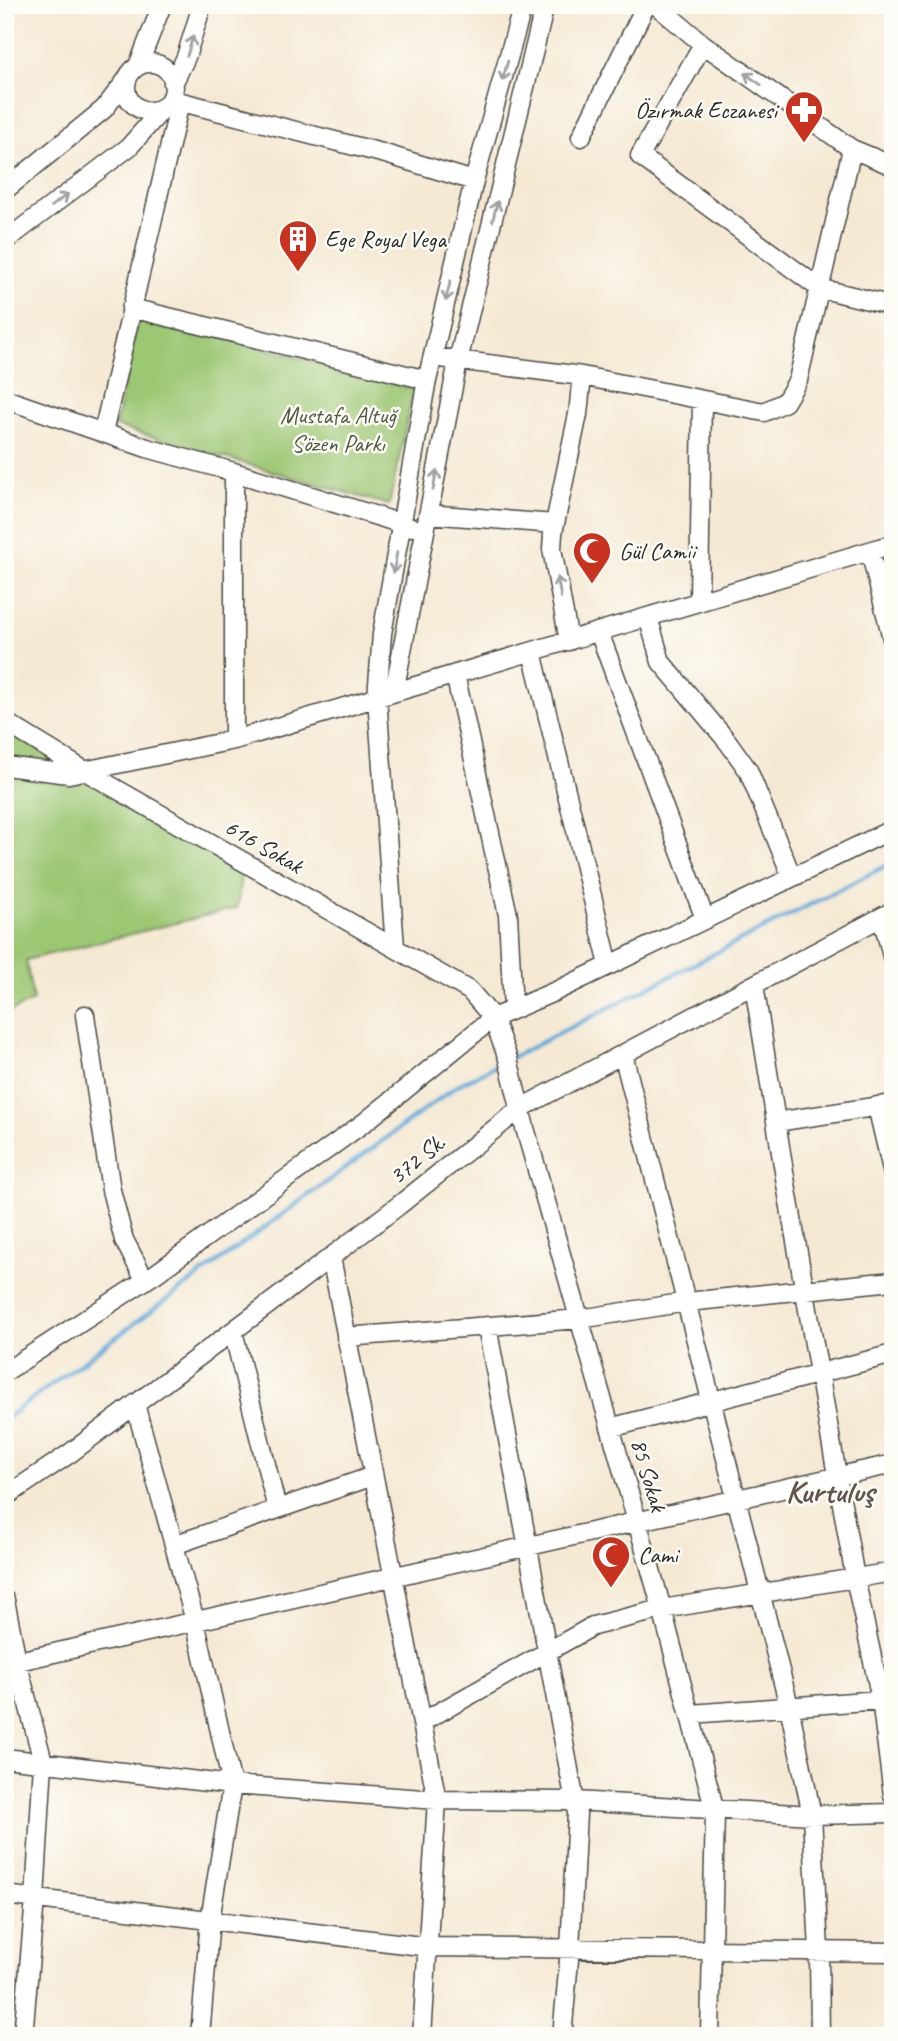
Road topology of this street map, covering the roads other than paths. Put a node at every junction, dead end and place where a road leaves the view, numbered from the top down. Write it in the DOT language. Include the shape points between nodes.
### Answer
graph roads {
  1 [pos="162,5"];
  2 [pos="202,5"];
  3 [pos="545,5"];
  4 [pos="646,5"];
  5 [pos="656,5"];
  6 [pos="520,6"];
  7 [pos="703,44"];
  8 [pos="133,72"];
  9 [pos="172,98"];
  10 [pos="581,136"];
  11 [pos="852,149"];
  12 [pos="893,166"];
  13 [pos="474,181"];
  14 [pos="5,190"];
  15 [pos="5,241"];
  16 [pos="819,288"];
  17 [pos="893,306"];
  18 [pos="131,308"];
  19 [pos="433,357"];
  20 [pos="458,361"];
  21 [pos="582,376"];
  22 [pos="427,380"];
  23 [pos="5,399"];
  24 [pos="702,400"];
  25 [pos="103,433"];
  26 [pos="234,472"];
  27 [pos="427,522"];
  28 [pos="402,524"];
  29 [pos="554,529"];
  30 [pos="893,544"];
  31 [pos="870,551"];
  32 [pos="699,602"];
  33 [pos="648,617"];
  34 [pos="599,632"];
  35 [pos="569,641"];
  36 [pos="893,642"];
  37 [pos="532,652"];
  38 [pos="455,674"];
  39 [pos="385,694"];
  40 [pos="5,722"];
  41 [pos="234,740"];
  42 [pos="5,765"];
  43 [pos="85,771"];
  44 [pos="893,828"];
  45 [pos="792,877"];
  46 [pos="887,914"];
  47 [pos="705,919"];
  48 [pos="395,948"];
  49 [pos="893,960"];
  50 [pos="609,965"];
  51 [pos="754,985"];
  52 [pos="513,1009"];
  53 [pos="85,1015"];
  54 [pos="493,1018"];
  55 [pos="624,1054"];
  56 [pos="885,1105"];
  57 [pos="521,1108"];
  58 [pos="776,1122"];
  59 [pos="893,1174"];
  60 [pos="331,1257"];
  61 [pos="145,1280"];
  62 [pos="893,1281"];
  63 [pos="805,1290"];
  64 [pos="687,1302"];
  65 [pos="580,1319"];
  66 [pos="487,1326"];
  67 [pos="233,1331"];
  68 [pos="346,1337"];
  69 [pos="893,1354"];
  70 [pos="5,1372"];
  71 [pos="820,1373"];
  72 [pos="712,1401"];
  73 [pos="135,1404"];
  74 [pos="610,1428"];
  75 [pos="893,1464"];
  76 [pos="373,1476"];
  77 [pos="838,1476"];
  78 [pos="5,1497"];
  79 [pos="737,1499"];
  80 [pos="277,1509"];
  81 [pos="636,1521"];
  82 [pos="174,1545"];
  83 [pos="528,1546"];
  84 [pos="893,1572"];
  85 [pos="393,1577"];
  86 [pos="855,1578"];
  87 [pos="759,1594"];
  88 [pos="5,1600"];
  89 [pos="662,1609"];
  90 [pos="195,1621"];
  91 [pos="546,1653"];
  92 [pos="11,1662"];
  93 [pos="887,1699"];
  94 [pos="789,1706"];
  95 [pos="690,1714"];
  96 [pos="422,1722"];
  97 [pos="5,1758"];
  98 [pos="43,1762"];
  99 [pos="232,1785"];
  100 [pos="893,1795"];
  101 [pos="437,1800"];
  102 [pos="575,1801"];
  103 [pos="715,1811"];
  104 [pos="893,1813"];
  105 [pos="812,1815"];
  106 [pos="5,1895"];
  107 [pos="35,1899"];
  108 [pos="210,1920"];
  109 [pos="429,1947"];
  110 [pos="570,1949"];
  111 [pos="713,1950"];
  112 [pos="819,1951"];
  113 [pos="893,1952"];
  114 [pos="23,2036"];
  115 [pos="200,2036"];
  116 [pos="422,2036"];
  117 [pos="562,2036"];
  118 [pos="710,2036"];
  119 [pos="820,2036"];
  1 -- 8 [label="street"];
  9 -- 2 [label="street, one-way"];
  20 -- 3 [label="street, one-way"];
  4 -- 10 [label="street"];
  5 -- 7 [label="street"];
  6 -- 13 [label="street, one-way"];
  11 -- 7 [label="street, one-way"];
  7 -- 16 [label="street" via="640,156"];
  8 -- 9 [label="street" via="145,64 160,66 171,77"];
  8 -- 9 [label="street" via="127,93 135,107 150,111"];
  8 -- 14 [label="street" via="104,109"];
  9 -- 13 [label="street"];
  15 -- 9 [label="street, one-way" via="129,148"];
  9 -- 18 [label="street"];
  11 -- 12 [label="street"];
  11 -- 16 [label="street"];
  13 -- 19 [label="street, one-way"];
  16 -- 17 [label="street"];
  16 -- 24 [label="street" via="798,380 785,402 764,412"];
  18 -- 22 [label="street"];
  18 -- 25 [label="street"];
  19 -- 20 [label="street"];
  19 -- 22 [label="street"];
  20 -- 21 [label="street"];
  27 -- 20 [label="street, one-way"];
  21 -- 24 [label="street"];
  21 -- 29 [label="street" via="579,414"];
  22 -- 28 [label="street"];
  23 -- 25 [label="street"];
  24 -- 32 [label="street"];
  25 -- 26 [label="street"];
  26 -- 28 [label="street"];
  26 -- 41 [label="street"];
  27 -- 28 [label="street"];
  27 -- 29 [label="street"];
  27 -- 39 [label="street"];
  28 -- 39 [label="street, one-way" via="382,634"];
  35 -- 29 [label="street, one-way" via="552,549"];
  30 -- 31 [label="street"];
  31 -- 32 [label="street"];
  31 -- 36 [label="street"];
  32 -- 33 [label="street"];
  33 -- 34 [label="street"];
  33 -- 45 [label="street" via="661,662 748,770"];
  34 -- 35 [label="street"];
  34 -- 47 [label="street"];
  35 -- 37 [label="street"];
  37 -- 38 [label="street"];
  37 -- 50 [label="street"];
  38 -- 39 [label="street"];
  38 -- 52 [label="street" via="508,915"];
  39 -- 41 [label="street"];
  39 -- 48 [label="street"];
  40 -- 43 [label="street, 616 Sokak"];
  41 -- 43 [label="street"];
  42 -- 43 [label="street" via="69,774"];
  43 -- 48 [label="street, 616 Sokak"];
  44 -- 45 [label="street"];
  45 -- 47 [label="street"];
  46 -- 49 [label="street"];
  46 -- 51 [label="street, 372 Sk."];
  47 -- 50 [label="street"];
  48 -- 54 [label="street, 616 Sokak" via="470,991"];
  50 -- 52 [label="street"];
  51 -- 55 [label="street, 372 Sk."];
  51 -- 58 [label="street"];
  52 -- 54 [label="street"];
  53 -- 61 [label="street" via="111,1190 124,1240"];
  54 -- 57 [label="street, 85 Sokak"];
  54 -- 61 [label="street" via="365,1122"];
  55 -- 57 [label="street, 372 Sk."];
  55 -- 64 [label="street"];
  56 -- 58 [label="street"];
  56 -- 59 [label="street"];
  57 -- 60 [label="street, 372 Sk."];
  57 -- 65 [label="street, 85 Sokak"];
  58 -- 63 [label="street"];
  60 -- 67 [label="street, 372 Sk."];
  60 -- 68 [label="street"];
  61 -- 70 [label="street"];
  62 -- 63 [label="street"];
  63 -- 64 [label="street"];
  63 -- 71 [label="street"];
  64 -- 65 [label="street"];
  64 -- 72 [label="street"];
  65 -- 66 [label="street"];
  65 -- 74 [label="street, 85 Sokak"];
  66 -- 68 [label="street"];
  66 -- 83 [label="street"];
  67 -- 73 [label="street, 372 Sk."];
  67 -- 80 [label="street"];
  68 -- 76 [label="street"];
  69 -- 71 [label="street"];
  71 -- 72 [label="street"];
  71 -- 77 [label="street"];
  72 -- 74 [label="street"];
  72 -- 79 [label="street"];
  73 -- 78 [label="street, 372 Sk."];
  73 -- 82 [label="street"];
  74 -- 81 [label="street, 85 Sokak"];
  75 -- 77 [label="street"];
  76 -- 80 [label="street"];
  76 -- 85 [label="street"];
  77 -- 79 [label="street"];
  77 -- 86 [label="street"];
  79 -- 81 [label="street"];
  79 -- 87 [label="street"];
  80 -- 82 [label="street"];
  81 -- 83 [label="street"];
  81 -- 89 [label="street, 85 Sokak"];
  82 -- 90 [label="street"];
  83 -- 85 [label="street"];
  83 -- 91 [label="street"];
  84 -- 86 [label="street"];
  85 -- 90 [label="street"];
  85 -- 96 [label="street"];
  86 -- 87 [label="street"];
  86 -- 93 [label="street"];
  87 -- 89 [label="street"];
  87 -- 94 [label="street"];
  88 -- 92 [label="street"];
  89 -- 91 [label="street" via="593,1626"];
  89 -- 95 [label="street, 85 Sokak"];
  90 -- 92 [label="street"];
  90 -- 99 [label="street"];
  91 -- 96 [label="street"];
  91 -- 102 [label="street"];
  92 -- 98 [label="street"];
  93 -- 94 [label="street"];
  93 -- 100 [label="street"];
  94 -- 95 [label="street"];
  94 -- 105 [label="street"];
  95 -- 103 [label="street, 85 Sokak"];
  96 -- 101 [label="street"];
  97 -- 98 [label="street"];
  98 -- 99 [label="street"];
  98 -- 107 [label="street"];
  99 -- 101 [label="street"];
  99 -- 108 [label="street"];
  101 -- 102 [label="street"];
  101 -- 109 [label="street"];
  102 -- 103 [label="street"];
  102 -- 110 [label="street"];
  103 -- 105 [label="street"];
  103 -- 111 [label="street, 85 Sokak"];
  104 -- 105 [label="street"];
  105 -- 112 [label="street"];
  106 -- 107 [label="street"];
  107 -- 108 [label="street"];
  107 -- 114 [label="street"];
  108 -- 109 [label="street"];
  108 -- 115 [label="street"];
  109 -- 110 [label="street"];
  109 -- 116 [label="street"];
  110 -- 111 [label="street"];
  110 -- 117 [label="street"];
  111 -- 112 [label="street"];
  111 -- 118 [label="street, 85 Sokak"];
  112 -- 113 [label="street"];
  112 -- 119 [label="street"];
}
